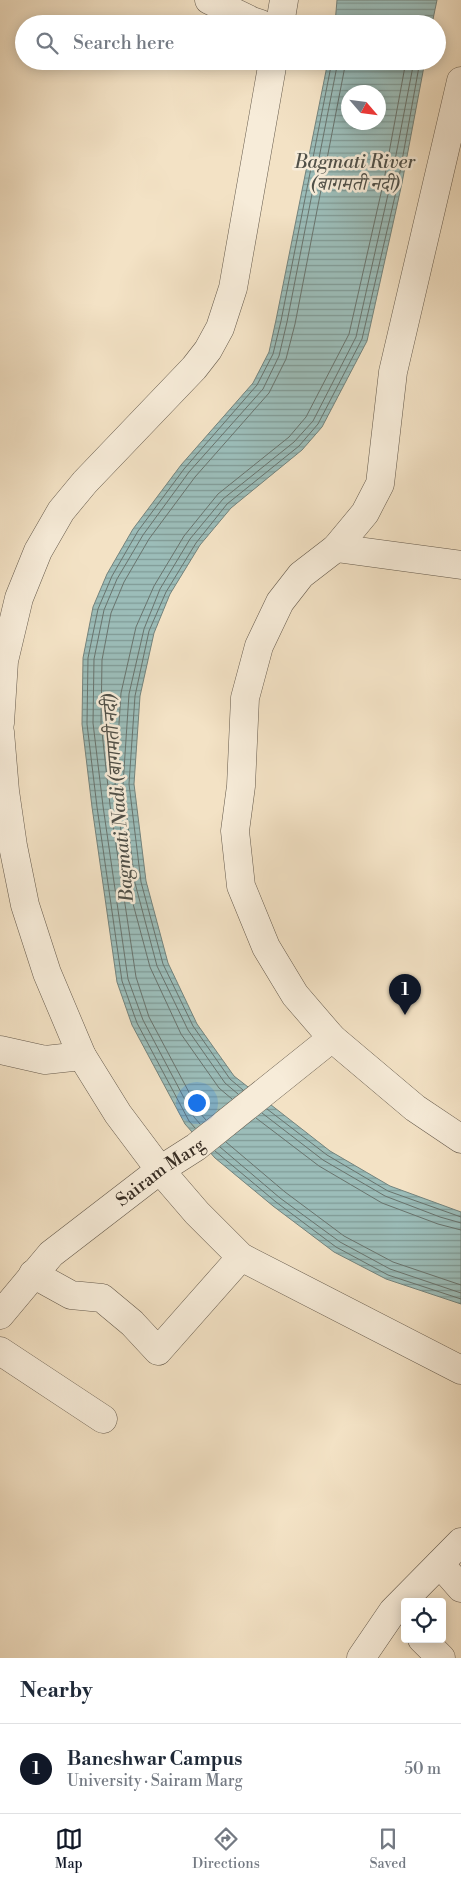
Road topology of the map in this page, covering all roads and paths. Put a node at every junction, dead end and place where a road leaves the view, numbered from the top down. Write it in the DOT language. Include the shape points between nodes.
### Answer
graph roads {
  1 [pos="209,0"];
  2 [pos="284,0"];
  3 [pos="240,15"];
  4 [pos="282,15"];
  5 [pos="271,70"];
  6 [pos="461,81"];
  7 [pos="336,548"];
  8 [pos="461,565"];
  9 [pos="2,660"];
  10 [pos="0,723"];
  11 [pos="0,732"];
  12 [pos="332,1038"];
  13 [pos="0,1050"];
  14 [pos="82,1056"];
  15 [pos="461,1139"];
  16 [pos="160,1170"];
  17 [pos="241,1257"];
  18 [pos="34,1274"];
  19 [pos="0,1315"];
  20 [pos="0,1351"];
  21 [pos="461,1370"];
  22 [pos="103,1419"];
  23 [pos="461,1542"];
  24 [pos="440,1564"];
  25 [pos="461,1588"];
  26 [pos="399,1617"];
  27 [pos="426,1643"];
  28 [pos="361,1658"];
  29 [pos="441,1658"];
  1 -- 3 [label="street"];
  2 -- 4 [label="street"];
  5 -- 9 [label="street" via="233,288 220,328 194,368 61,511 38,552 19,598"];
  6 -- 7 [label="street" via="394,372 380,484 365,513"];
  7 -- 8 [label="street"];
  7 -- 12 [label="street" via="301,575 280,602 259,646 245,698 241,786 235,831 240,886 266,947 295,995"];
  9 -- 10 [label="street"];
  11 -- 14 [label="street" via="5,791 25,905"];
  12 -- 15 [label="street" via="415,1108"];
  12 -- 16 [label="street, Sairam Marg" via="196,1147"];
  13 -- 14 [label="street" via="45,1060"];
  14 -- 16 [label="street" via="118,1114"];
  16 -- 17 [label="street"];
  16 -- 18 [label="street, Sairam Marg" via="51,1254"];
  17 -- 18 [label="street" via="158,1351 102,1298 71,1295"];
  17 -- 21 [label="street"];
  18 -- 19 [label="street, Sairam Marg"];
  20 -- 22 [label="street"];
  23 -- 24 [label="street"];
  24 -- 25 [label="street"];
  24 -- 26 [label="street"];
  26 -- 28 [label="street"];
  27 -- 29 [label="street"];
}
